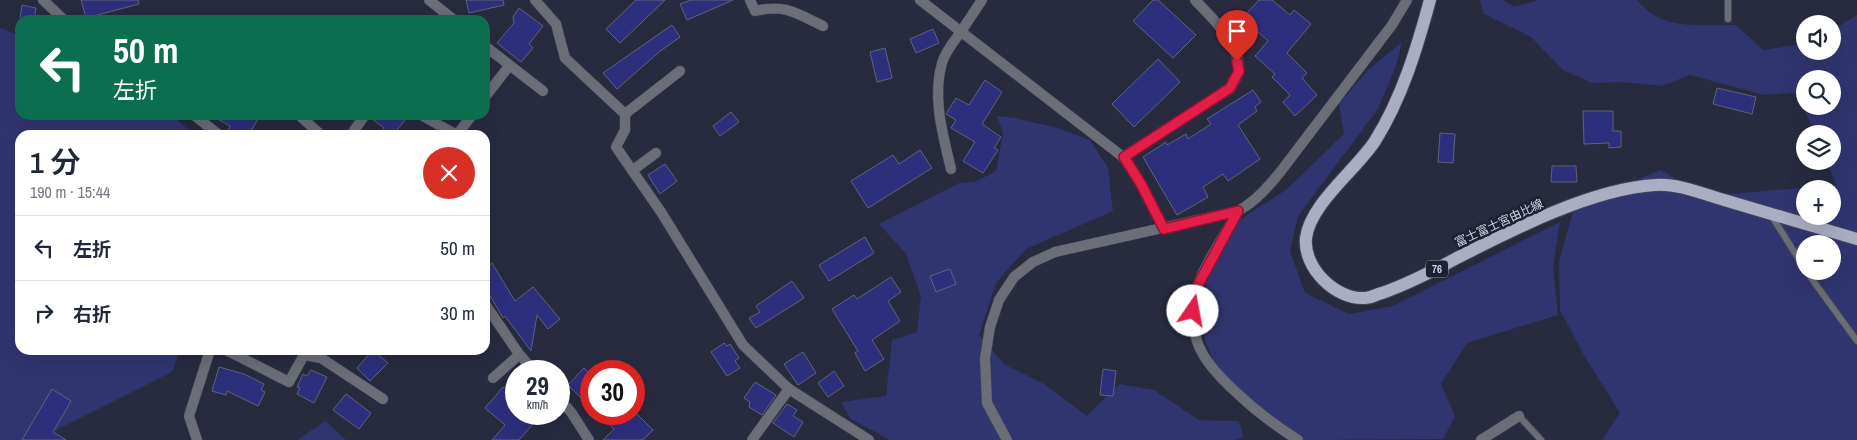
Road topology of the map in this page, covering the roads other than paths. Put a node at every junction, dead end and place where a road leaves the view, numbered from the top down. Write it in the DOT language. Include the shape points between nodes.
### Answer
graph roads {
  1 [pos="43,0"];
  2 [pos="429,0"];
  3 [pos="535,0"];
  4 [pos="750,0"];
  5 [pos="920,0"];
  6 [pos="982,0"];
  7 [pos="1195,0"];
  8 [pos="1407,0"];
  9 [pos="1430,0"];
  10 [pos="1728,0"];
  11 [pos="59,15"];
  12 [pos="448,15"];
  13 [pos="1728,19"];
  14 [pos="823,26"];
  15 [pos="962,30"];
  16 [pos="490,50"];
  17 [pos="509,66"];
  18 [pos="680,71"];
  19 [pos="490,91"];
  20 [pos="543,91"];
  21 [pos="625,114"];
  22 [pos="200,120"];
  23 [pos="304,120"];
  24 [pos="430,120"];
  25 [pos="213,130"];
  26 [pos="316,130"];
  27 [pos="448,130"];
  28 [pos="656,152"];
  29 [pos="1124,157"];
  30 [pos="951,169"];
  31 [pos="633,170"];
  32 [pos="1238,211"];
  33 [pos="1770,214"];
  34 [pos="1164,229"];
  35 [pos="1857,239"];
  36 [pos="1796,254"];
  37 [pos="1813,280"];
  38 [pos="490,312"];
  39 [pos="1857,341"];
  40 [pos="208,355"];
  41 [pos="236,355"];
  42 [pos="304,355"];
  43 [pos="304,355"];
  44 [pos="519,355"];
  45 [pos="524,360"];
  46 [pos="492,378"];
  47 [pos="789,389"];
  48 [pos="383,399"];
  49 [pos="570,414"];
  50 [pos="1519,416"];
  51 [pos="198,440"];
  52 [pos="589,440"];
  53 [pos="752,440"];
  54 [pos="869,440"];
  55 [pos="1007,440"];
  56 [pos="1298,440"];
  57 [pos="1481,440"];
  58 [pos="1541,440"];
  1 -- 11 [label="street"];
  2 -- 12 [label="street"];
  3 -- 21 [label="street" via="556,24 565,58"];
  4 -- 14 [label="street" via="755,11 774,7 790,10"];
  5 -- 15 [label="street"];
  6 -- 15 [label="street"];
  7 -- 29 [label="street" via="1236,50 1239,71 1230,88"];
  8 -- 32 [label="street" via="1392,25 1281,171 1262,194"];
  9 -- 33 [label="main road, 富士富士宮由比線 / 76" via="1396,105 1374,143 1312,219 1306,238 1309,261 1324,281 1342,294 1365,298 1405,285 1549,215 1608,193 1656,184"];
  10 -- 13 [label="lane"];
  15 -- 29 [label="street"];
  15 -- 30 [label="street" via="942,62 939,84 938,109"];
  16 -- 17 [label="street"];
  17 -- 19 [label="street"];
  17 -- 20 [label="street"];
  18 -- 21 [label="street"];
  21 -- 31 [label="street" via="624,130 616,147"];
  22 -- 25 [label="street"];
  23 -- 26 [label="street"];
  24 -- 27 [label="street"];
  28 -- 31 [label="street"];
  29 -- 34 [label="street"];
  31 -- 47 [label="street" via="742,345"];
  32 -- 34 [label="street"];
  32 -- 56 [label="street" via="1199,283 1193,311 1194,335 1203,358 1220,378 1263,417"];
  33 -- 35 [label="main road, 富士富士宮由比線 / 76"];
  33 -- 36 [label="lane"];
  34 -- 55 [label="street" via="1054,252 1033,262 1014,277 999,300 990,326 985,358 987,403"];
  37 -- 39 [label="lane"];
  38 -- 44 [label="street"];
  40 -- 51 [label="street" via="189,416"];
  41 -- 42 [label="street" via="289,382"];
  43 -- 48 [label="street" via="321,358"];
  44 -- 45 [label="street"];
  44 -- 46 [label="street"];
  47 -- 53 [label="street"];
  47 -- 54 [label="street"];
  49 -- 52 [label="street"];
  50 -- 57 [label="street"];
  50 -- 58 [label="lane"];
}
